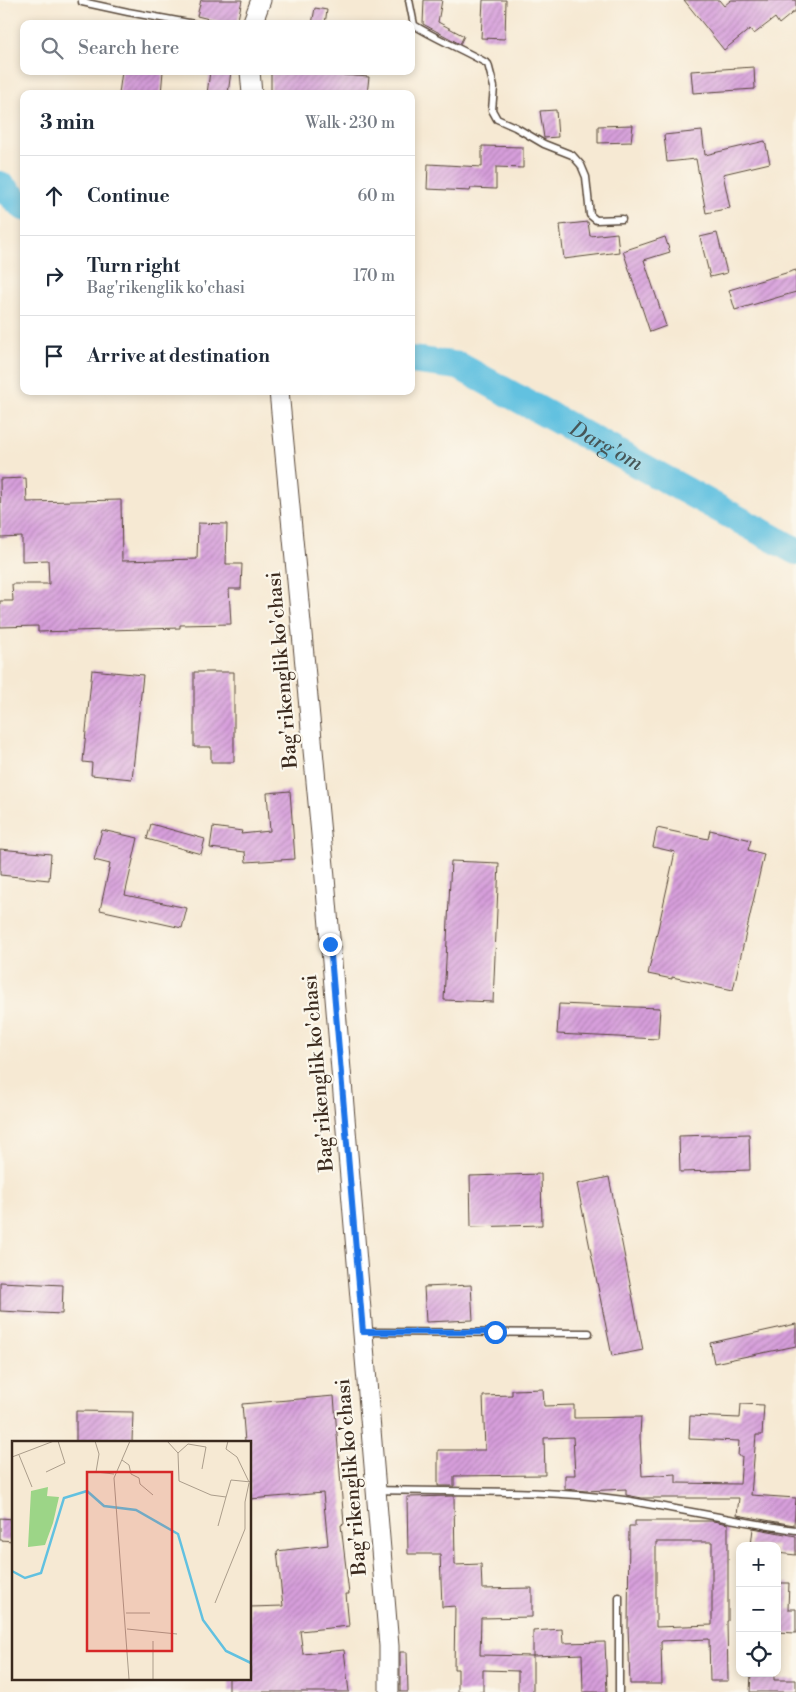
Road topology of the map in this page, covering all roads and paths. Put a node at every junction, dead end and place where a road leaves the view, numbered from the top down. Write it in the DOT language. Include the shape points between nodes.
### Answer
graph roads {
  1 [pos="82,0"];
  2 [pos="261,0"];
  3 [pos="409,0"];
  4 [pos="172,20"];
  5 [pos="254,20"];
  6 [pos="413,20"];
  7 [pos="415,26"];
  8 [pos="250,75"];
  9 [pos="252,90"];
  10 [pos="622,219"];
  11 [pos="280,400"];
  12 [pos="363,1332"];
  13 [pos="589,1332"];
  14 [pos="376,1490"];
  15 [pos="796,1530"];
  16 [pos="619,1597"];
  17 [pos="389,1692"];
  18 [pos="619,1692"];
  1 -- 4 [label="lane"];
  2 -- 5 [label="main road"];
  3 -- 6 [label="lane"];
  7 -- 10 [label="lane" via="488,64 494,87 492,110 496,119 572,155 586,177 590,215 596,220"];
  8 -- 9 [label="main road"];
  11 -- 12 [label="main road, Bag'rikenglik ko'chasi"];
  12 -- 13 [label="lane"];
  12 -- 14 [label="main road, Bag'rikenglik ko'chasi"];
  14 -- 15 [label="lane" via="561,1494 624,1500"];
  14 -- 17 [label="main road, Bag'rikenglik ko'chasi" via="389,1646"];
  16 -- 18 [label="lane"];
}
